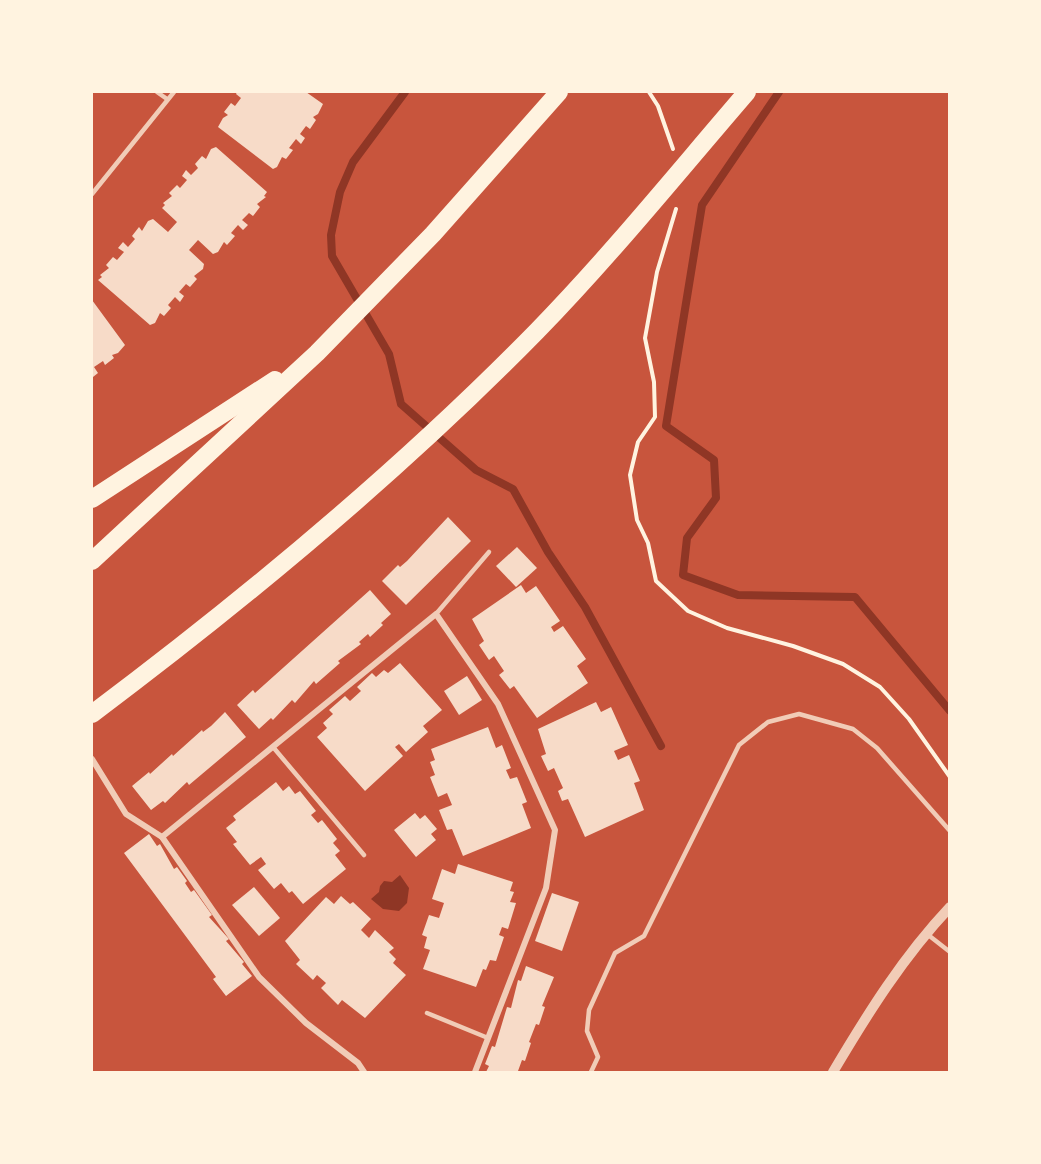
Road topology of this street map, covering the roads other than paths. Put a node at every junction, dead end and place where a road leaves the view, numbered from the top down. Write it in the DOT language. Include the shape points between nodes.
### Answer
graph roads {
  1 [pos="157,92"];
  2 [pos="174,92"];
  3 [pos="559,92"];
  4 [pos="747,92"];
  5 [pos="168,99"];
  6 [pos="92,194"];
  7 [pos="317,353"];
  8 [pos="92,499"];
  9 [pos="489,552"];
  10 [pos="92,561"];
  11 [pos="436,614"];
  12 [pos="92,714"];
  13 [pos="273,747"];
  14 [pos="92,759"];
  15 [pos="950,831"];
  16 [pos="162,837"];
  17 [pos="364,855"];
  18 [pos="950,907"];
  19 [pos="925,933"];
  20 [pos="950,952"];
  21 [pos="427,1014"];
  22 [pos="488,1038"];
  23 [pos="364,1072"];
  24 [pos="475,1072"];
  25 [pos="591,1072"];
  26 [pos="834,1072"];
  1 -- 5 [label="lane"];
  2 -- 5 [label="lane"];
  3 -- 7 [label="highway" via="433,234"];
  4 -- 12 [label="highway" via="621,242 412,451 248,594"];
  5 -- 6 [label="lane"];
  7 -- 8 [label="highway"];
  7 -- 10 [label="highway"];
  9 -- 11 [label="lane"];
  11 -- 13 [label="street"];
  11 -- 22 [label="street" via="498,704 555,830 546,888"];
  13 -- 16 [label="street"];
  13 -- 17 [label="lane"];
  14 -- 16 [label="street" via="126,814"];
  15 -- 25 [label="lane" via="877,748 853,729 799,714 768,722 739,745 644,936 615,953 589,1010 587,1030 598,1057"];
  16 -- 23 [label="street" via="259,977"];
  18 -- 19 [label="street"];
  19 -- 20 [label="lane"];
  19 -- 26 [label="street" via="867,1014"];
  21 -- 22 [label="lane"];
  22 -- 24 [label="street"];
}
